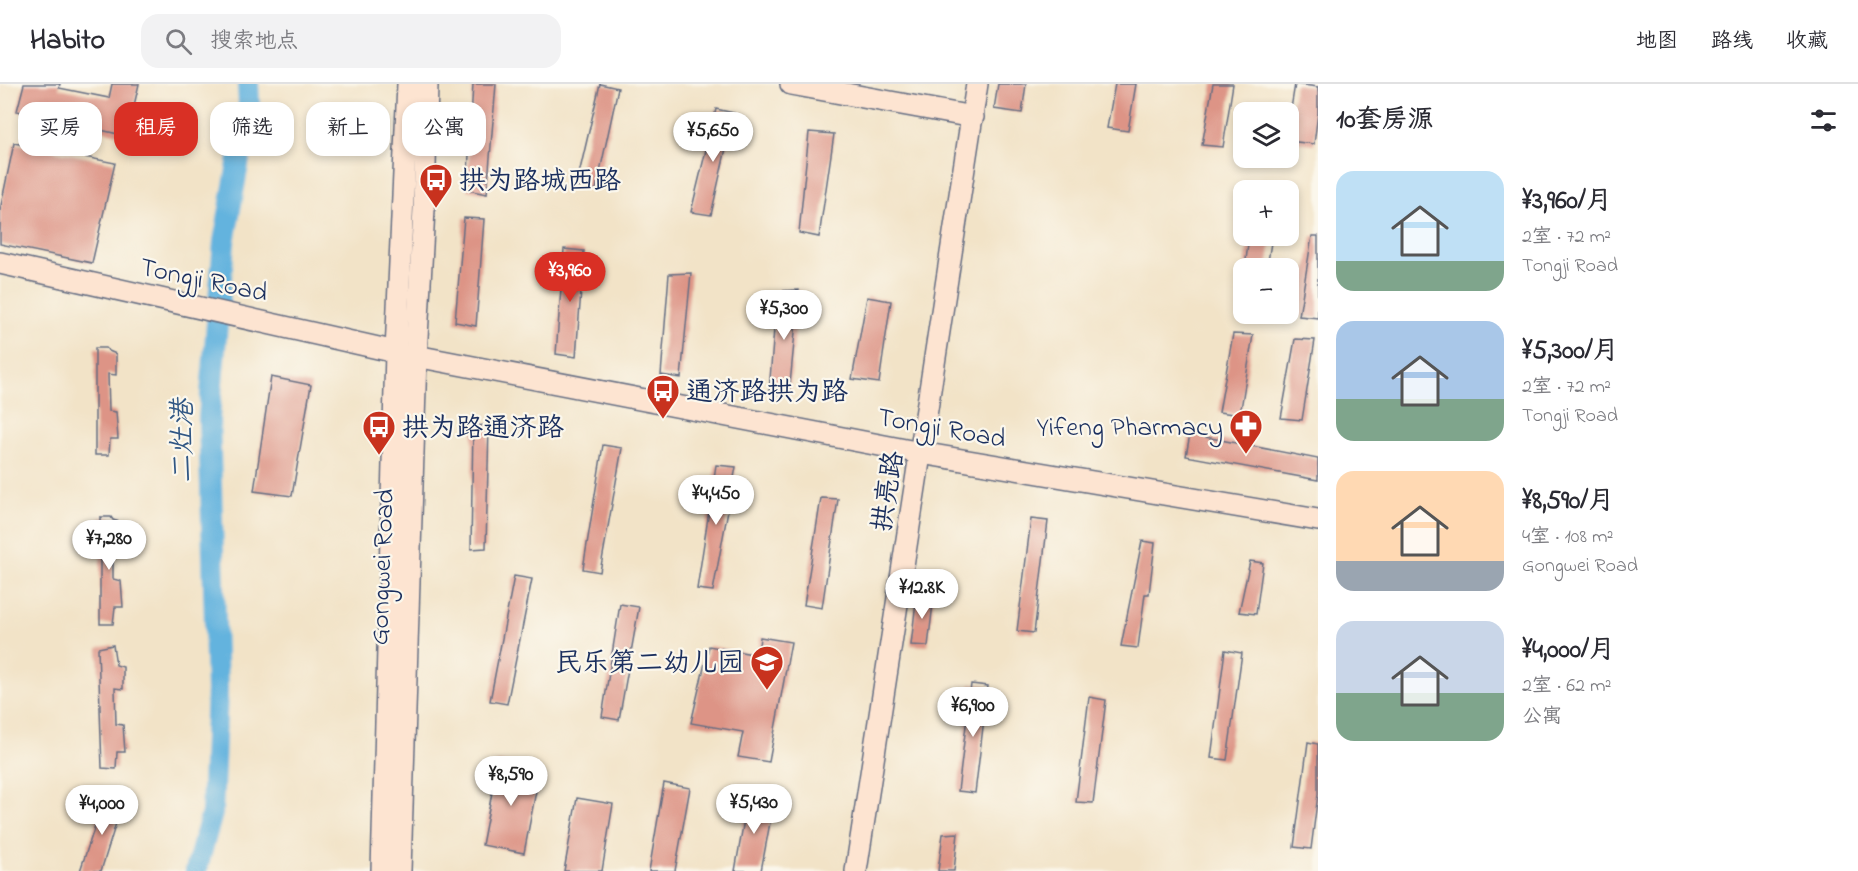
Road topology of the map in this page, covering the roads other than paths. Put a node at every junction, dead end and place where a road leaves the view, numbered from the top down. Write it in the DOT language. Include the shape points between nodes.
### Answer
graph roads {
  1 [pos="408,84"];
  2 [pos="427,84"];
  3 [pos="791,84"];
  4 [pos="977,84"];
  5 [pos="973,117"];
  6 [pos="0,263"];
  7 [pos="406,354"];
  8 [pos="921,453"];
  9 [pos="1318,520"];
  10 [pos="382,871"];
  11 [pos="400,871"];
  12 [pos="856,871"];
  1 -- 7 [label="street, Gongwei Road"];
  2 -- 7 [label="street, Gongwei Road" via="424,209"];
  3 -- 5 [label="street"];
  4 -- 5 [label="street, 拱亮路"];
  5 -- 8 [label="street, 拱亮路"];
  6 -- 7 [label="street, Tongji Road"];
  7 -- 8 [label="street, Tongji Road"];
  7 -- 10 [label="street, Gongwei Road"];
  7 -- 11 [label="street, Gongwei Road"];
  8 -- 9 [label="street, Tongji Road"];
  8 -- 12 [label="street, 拱亮路"];
}
